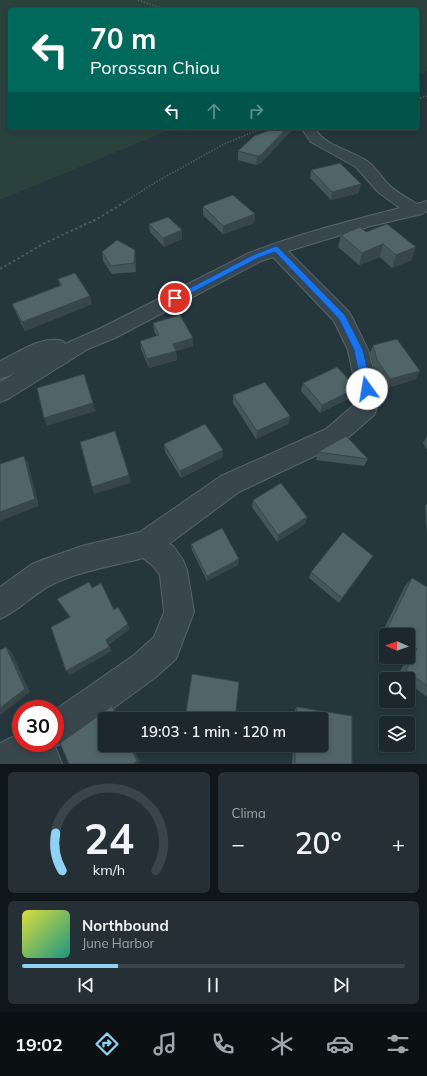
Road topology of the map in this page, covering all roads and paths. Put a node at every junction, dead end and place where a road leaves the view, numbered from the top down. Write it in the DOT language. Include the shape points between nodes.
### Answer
graph roads {
  1 [pos="138,0"];
  2 [pos="161,8"];
  3 [pos="258,130"];
  4 [pos="308,130"];
  5 [pos="421,208"];
  6 [pos="283,247"];
  7 [pos="0,269"];
  8 [pos="81,344"];
  9 [pos="0,371"];
  10 [pos="0,393"];
  11 [pos="146,544"];
  12 [pos="0,604"];
  13 [pos="64,724"];
  14 [pos="17,752"];
  15 [pos="40,752"];
  16 [pos="0,760"];
  17 [pos="45,764"];
  1 -- 2 [label="path"];
  3 -- 7 [label="path" via="224,144 97,219 45,243"];
  4 -- 5 [label="street" via="319,141 361,164 394,198"];
  5 -- 6 [label="street"];
  6 -- 8 [label="street" via="255,257"];
  6 -- 11 [label="street" via="342,317 358,350 367,389 366,408 334,436 230,484"];
  8 -- 9 [label="street" via="47,348"];
  8 -- 10 [label="street"];
  11 -- 12 [label="street" via="82,560 42,574"];
  11 -- 13 [label="street" via="163,556 173,570 179,612 165,648 146,666"];
  14 -- 16 [label="street"];
  15 -- 17 [label="street"];
}
